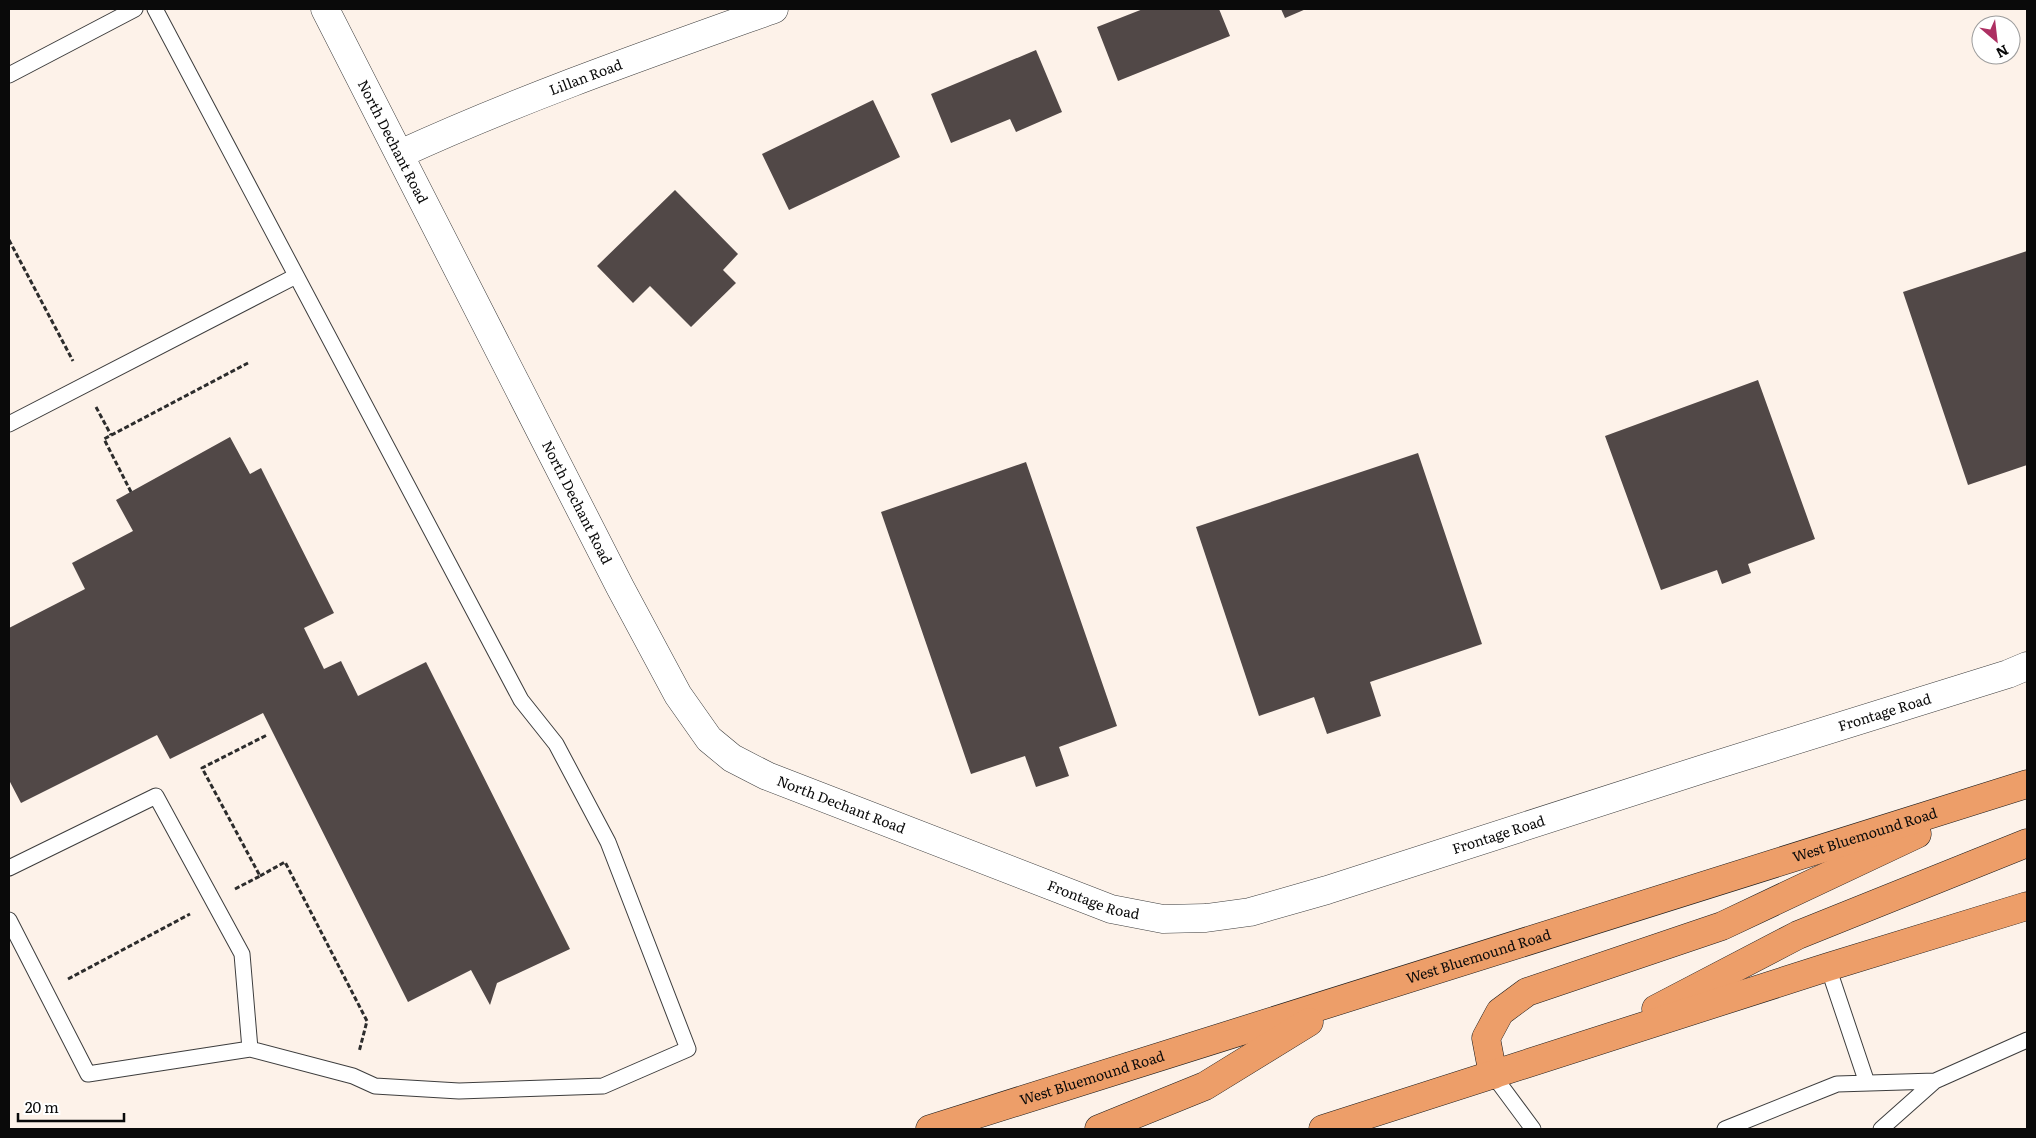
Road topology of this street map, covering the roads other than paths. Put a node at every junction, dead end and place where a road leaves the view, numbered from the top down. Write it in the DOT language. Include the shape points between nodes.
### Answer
graph roads {
  1 [pos="135,9"];
  2 [pos="155,9"];
  3 [pos="325,9"];
  4 [pos="774,9"];
  5 [pos="9,75"];
  6 [pos="400,154"];
  7 [pos="296,276"];
  8 [pos="9,424"];
  9 [pos="2027,666"];
  10 [pos="2018,787"];
  11 [pos="2027,843"];
  12 [pos="966,853"];
  13 [pos="9,868"];
  14 [pos="2027,906"];
  15 [pos="9,920"];
  16 [pos="1828,967"];
  17 [pos="1347,999"];
  18 [pos="2027,1040"];
  19 [pos="1590,1043"];
  20 [pos="250,1049"];
  21 [pos="1493,1075"];
  22 [pos="1935,1082"];
  23 [pos="1867,1083"];
  24 [pos="930,1129"];
  25 [pos="1099,1129"];
  26 [pos="1323,1129"];
  27 [pos="1533,1129"];
  28 [pos="1725,1129"];
  29 [pos="1882,1129"];
  1 -- 5 [label="lane"];
  2 -- 7 [label="lane"];
  3 -- 6 [label="street, North Dechant Road"];
  4 -- 6 [label="street, Lillan Road" via="460,126"];
  6 -- 12 [label="street, North Dechant Road" via="678,696 709,740 732,758 767,776"];
  7 -- 8 [label="lane"];
  7 -- 20 [label="lane" via="521,700 556,744 608,842 688,1049 603,1086 459,1091 375,1086 353,1076"];
  9 -- 12 [label="street, Frontage Road" via="1250,912 1163,919 1111,909"];
  10 -- 17 [label="main road, West Bluemound Road"];
  10 -- 21 [label="main road" via="1722,926 1527,992 1500,1012 1486,1038"];
  11 -- 19 [label="main road" via="1798,935"];
  13 -- 20 [label="lane" via="156,796 242,954"];
  14 -- 16 [label="main road"];
  15 -- 20 [label="lane" via="88,1074"];
  16 -- 19 [label="main road"];
  16 -- 23 [label="lane"];
  17 -- 24 [label="main road, West Bluemound Road"];
  17 -- 25 [label="main road" via="1205,1086"];
  18 -- 22 [label="lane"];
  19 -- 21 [label="main road"];
  21 -- 26 [label="main road"];
  21 -- 27 [label="lane"];
  22 -- 23 [label="lane"];
  22 -- 29 [label="lane"];
  23 -- 28 [label="lane" via="1837,1084"];
}
